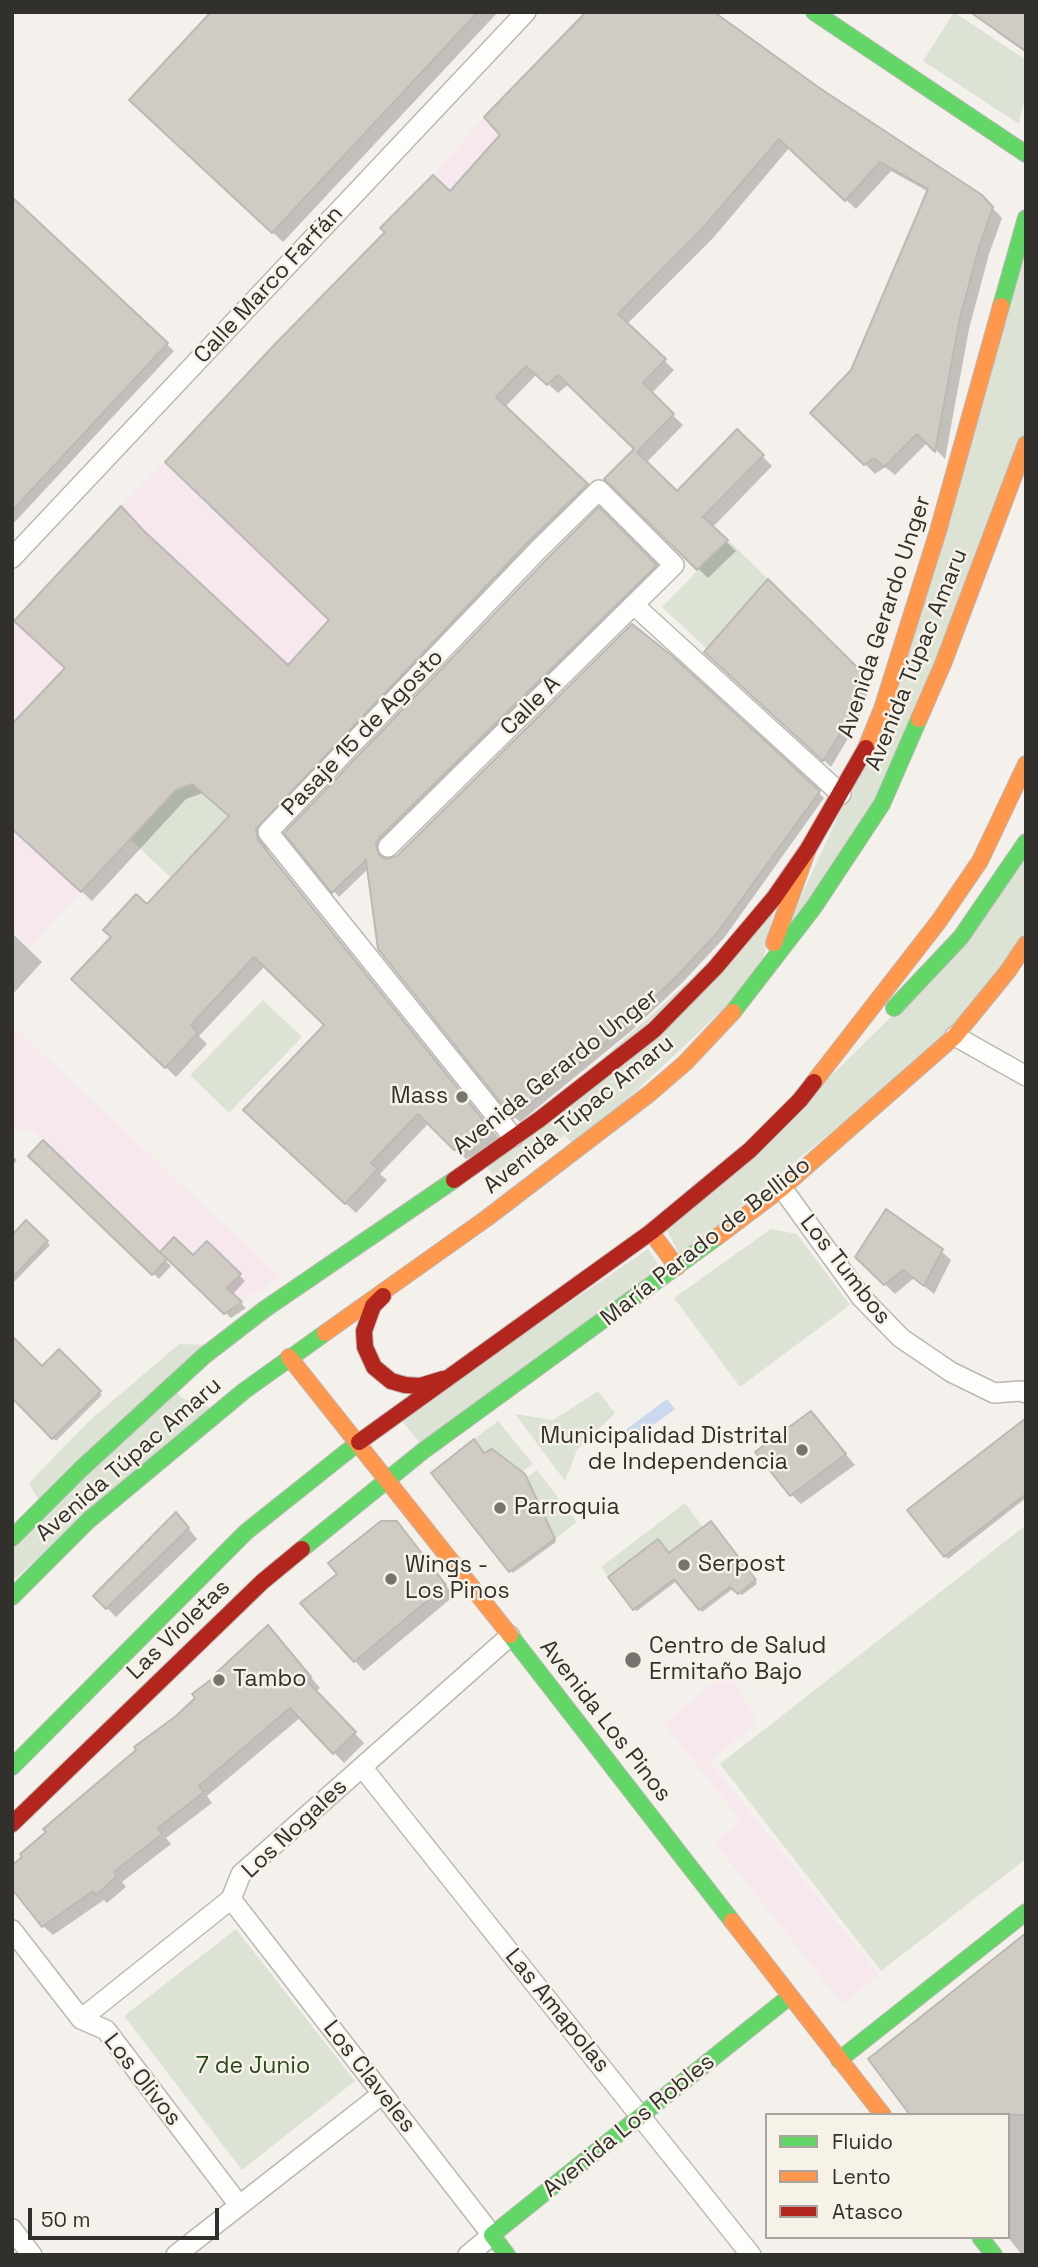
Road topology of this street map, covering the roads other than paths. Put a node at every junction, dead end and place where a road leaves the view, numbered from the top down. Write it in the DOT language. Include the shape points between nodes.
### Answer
graph roads {
  1 [pos="526,12"];
  2 [pos="814,12"];
  3 [pos="1026,154"];
  4 [pos="1026,218"];
  5 [pos="1026,444"];
  6 [pos="12,558"];
  7 [pos="674,565"];
  8 [pos="634,605"];
  9 [pos="1026,764"];
  10 [pos="841,794"];
  11 [pos="1026,842"];
  12 [pos="388,847"];
  13 [pos="808,849"];
  14 [pos="1026,944"];
  15 [pos="763,975"];
  16 [pos="955,1036"];
  17 [pos="1026,1076"];
  18 [pos="800,1100"];
  19 [pos="513,1137"];
  20 [pos="782,1188"];
  21 [pos="650,1232"];
  22 [pos="677,1267"];
  23 [pos="402,1279"];
  24 [pos="289,1357"];
  25 [pos="453,1374"];
  26 [pos="1024,1389"];
  27 [pos="358,1443"];
  28 [pos="388,1480"];
  29 [pos="12,1538"];
  30 [pos="12,1597"];
  31 [pos="510,1636"];
  32 [pos="12,1767"];
  33 [pos="362,1767"];
  34 [pos="12,1824"];
  35 [pos="230,1899"];
  36 [pos="1026,1912"];
  37 [pos="12,1930"];
  38 [pos="789,1997"];
  39 [pos="80,2019"];
  40 [pos="839,2060"];
  41 [pos="382,2094"];
  42 [pos="881,2113"];
  43 [pos="641,2116"];
  44 [pos="239,2205"];
  45 [pos="12,2229"];
  46 [pos="492,2235"];
  47 [pos="982,2239"];
  48 [pos="32,2255"];
  49 [pos="176,2255"];
  50 [pos="468,2255"];
  51 [pos="507,2255"];
  52 [pos="751,2255"];
  53 [pos="994,2255"];
  1 -- 6 [label="street, Calle Marco Farfán"];
  2 -- 3 [label="street"];
  4 -- 10 [label="street, Avenida Gerardo Unger" via="909,629 863,757"];
  5 -- 15 [label="street, Avenida Túpac Amaru" via="943,664 882,804"];
  7 -- 8 [label="street, Calle A"];
  7 -- 19 [label="street, Pasaje 15 de Agosto" via="599,490 268,832"];
  8 -- 10 [label="street"];
  8 -- 12 [label="street, Calle A"];
  9 -- 18 [label="street" via="979,861 950,905"];
  10 -- 13 [label="street, Avenida Gerardo Unger"];
  11 -- 18 [label="street" via="961,937"];
  13 -- 15 [label="street"];
  13 -- 19 [label="street, Avenida Gerardo Unger" via="774,898 670,1015"];
  14 -- 16 [label="street, María Parado de Bellido"];
  15 -- 23 [label="street, Avenida Túpac Amaru" via="685,1063 649,1094"];
  16 -- 17 [label="street"];
  16 -- 20 [label="street, María Parado de Bellido"];
  18 -- 21 [label="street" via="750,1150"];
  19 -- 29 [label="street, Avenida Gerardo Unger" via="204,1356"];
  20 -- 22 [label="street, María Parado de Bellido"];
  20 -- 26 [label="street, Los Tumbos" via="861,1297 901,1338 951,1372 994,1393"];
  21 -- 22 [label="street"];
  21 -- 25 [label="street"];
  22 -- 28 [label="street, María Parado de Bellido"];
  23 -- 24 [label="street, Avenida Túpac Amaru"];
  23 -- 25 [label="street" via="379,1300 368,1318 364,1331 370,1360 385,1377 405,1385 427,1385"];
  24 -- 27 [label="street, Avenida Los Pinos"];
  24 -- 30 [label="street, Avenida Túpac Amaru" via="89,1520"];
  25 -- 27 [label="street"];
  27 -- 28 [label="street, Avenida Los Pinos"];
  27 -- 32 [label="street" via="246,1532"];
  28 -- 31 [label="street, Avenida Los Pinos"];
  28 -- 34 [label="street, Las Violetas" via="262,1582"];
  31 -- 33 [label="street, Los Nogales"];
  31 -- 38 [label="street, Avenida Los Pinos"];
  33 -- 35 [label="street, Los Nogales" via="241,1874"];
  33 -- 43 [label="street, Las Amapolas"];
  35 -- 39 [label="street, Los Nogales"];
  35 -- 41 [label="street, Los Claveles"];
  36 -- 40 [label="street"];
  37 -- 39 [label="street, Los Olivos"];
  38 -- 40 [label="street, Avenida Los Pinos"];
  38 -- 43 [label="street, Avenida Los Robles"];
  39 -- 44 [label="street, Los Olivos" via="106,2030"];
  40 -- 42 [label="street, Avenida Los Pinos"];
  41 -- 44 [label="street"];
  41 -- 46 [label="street, Los Claveles"];
  43 -- 46 [label="street, Avenida Los Robles"];
  43 -- 52 [label="street, Las Amapolas"];
  44 -- 49 [label="street"];
  45 -- 48 [label="street"];
  46 -- 50 [label="street, Avenida Los Robles"];
  46 -- 51 [label="street, Los Claveles"];
  47 -- 53 [label="street"];
}
